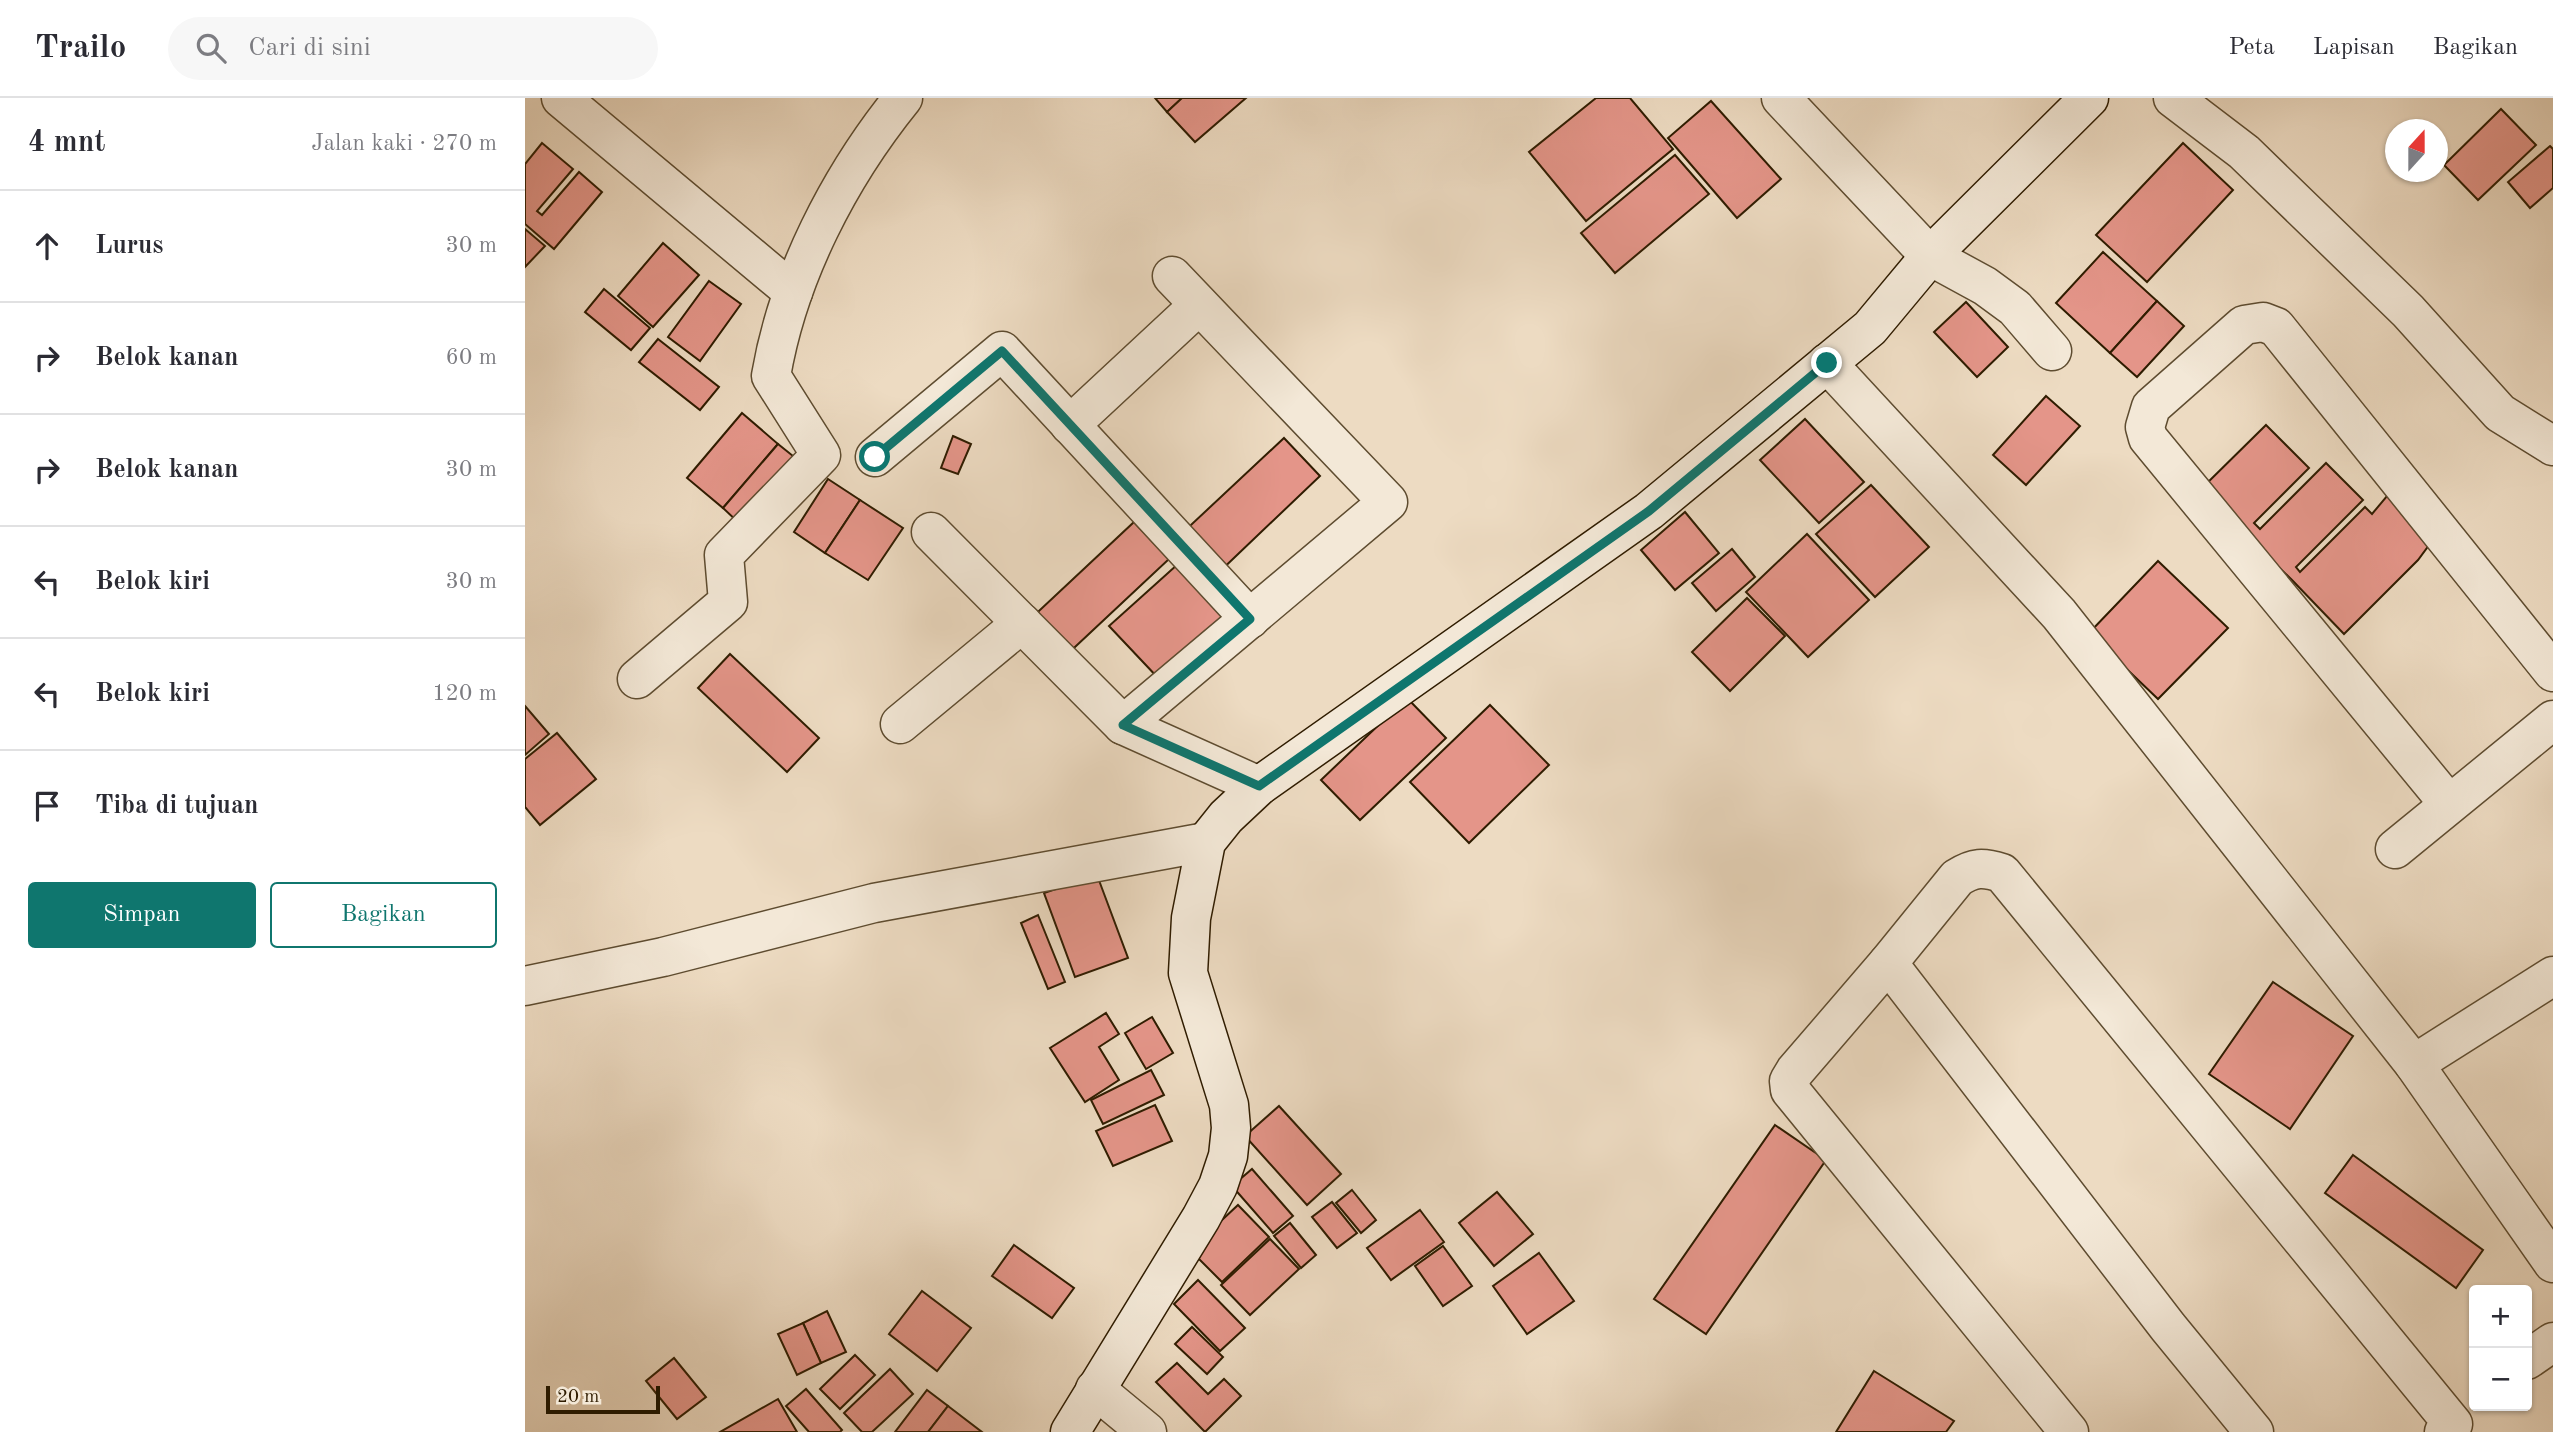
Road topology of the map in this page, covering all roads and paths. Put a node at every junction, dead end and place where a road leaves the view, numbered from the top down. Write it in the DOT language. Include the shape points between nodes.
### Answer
graph roads {
  1 [pos="561,98"];
  2 [pos="903,98"];
  3 [pos="1781,98"];
  4 [pos="2089,98"];
  5 [pos="2173,98"];
  6 [pos="1930,256"];
  7 [pos="1172,276"];
  8 [pos="793,292"];
  9 [pos="1199,305"];
  10 [pos="2052,351"];
  11 [pos="1827,363"];
  12 [pos="1070,425"];
  13 [pos="2553,446"];
  14 [pos="875,457"];
  15 [pos="931,532"];
  16 [pos="1250,619"];
  17 [pos="1022,623"];
  18 [pos="2553,672"];
  19 [pos="637,679"];
  20 [pos="2553,720"];
  21 [pos="900,724"];
  22 [pos="1123,725"];
  23 [pos="1259,786"];
  24 [pos="2449,804"];
  25 [pos="1206,842"];
  26 [pos="2395,849"];
  27 [pos="1888,963"];
  28 [pos="2553,976"];
  29 [pos="525,986"];
  30 [pos="2414,1064"];
  31 [pos="2553,1263"];
  32 [pos="2553,1342"];
  33 [pos="2532,1357"];
  34 [pos="1095,1389"];
  35 [pos="2458,1423"];
  36 [pos="1070,1432"];
  37 [pos="1147,1432"];
  38 [pos="2069,1432"];
  39 [pos="2254,1432"];
  1 -- 8 [label="street"];
  2 -- 8 [label="street" via="866,143"];
  3 -- 6 [label="street"];
  4 -- 6 [label="street"];
  5 -- 13 [label="street" via="2244,152 2408,311 2500,413"];
  6 -- 10 [label="street" via="1986,286 2015,308"];
  6 -- 11 [label="street" via="1870,328"];
  7 -- 9 [label="street"];
  8 -- 19 [label="street" via="771,376 821,455 724,555 728,602"];
  9 -- 12 [label="street"];
  9 -- 16 [label="street" via="1388,502"];
  11 -- 23 [label="street" via="1649,511"];
  11 -- 30 [label="street" via="2059,614"];
  12 -- 14 [label="street" via="1002,351"];
  12 -- 16 [label="street"];
  15 -- 17 [label="street"];
  16 -- 22 [label="street"];
  17 -- 21 [label="street"];
  17 -- 22 [label="street"];
  18 -- 24 [label="street" via="2276,327 2244,325 2151,407 2145,427 2148,438"];
  20 -- 24 [label="street"];
  22 -- 23 [label="street"];
  23 -- 25 [label="street"];
  24 -- 26 [label="street"];
  25 -- 29 [label="street" via="874,903 663,957"];
  25 -- 34 [label="street" via="1191,918 1188,973 1229,1105 1228,1156 1201,1218"];
  27 -- 35 [label="street" via="1957,878 1972,869 2002,873"];
  27 -- 38 [label="street" via="1795,1071 1790,1090"];
  27 -- 39 [label="street"];
  28 -- 30 [label="street"];
  30 -- 31 [label="street"];
  32 -- 33 [label="street"];
  34 -- 36 [label="street"];
  34 -- 37 [label="street"];
}
